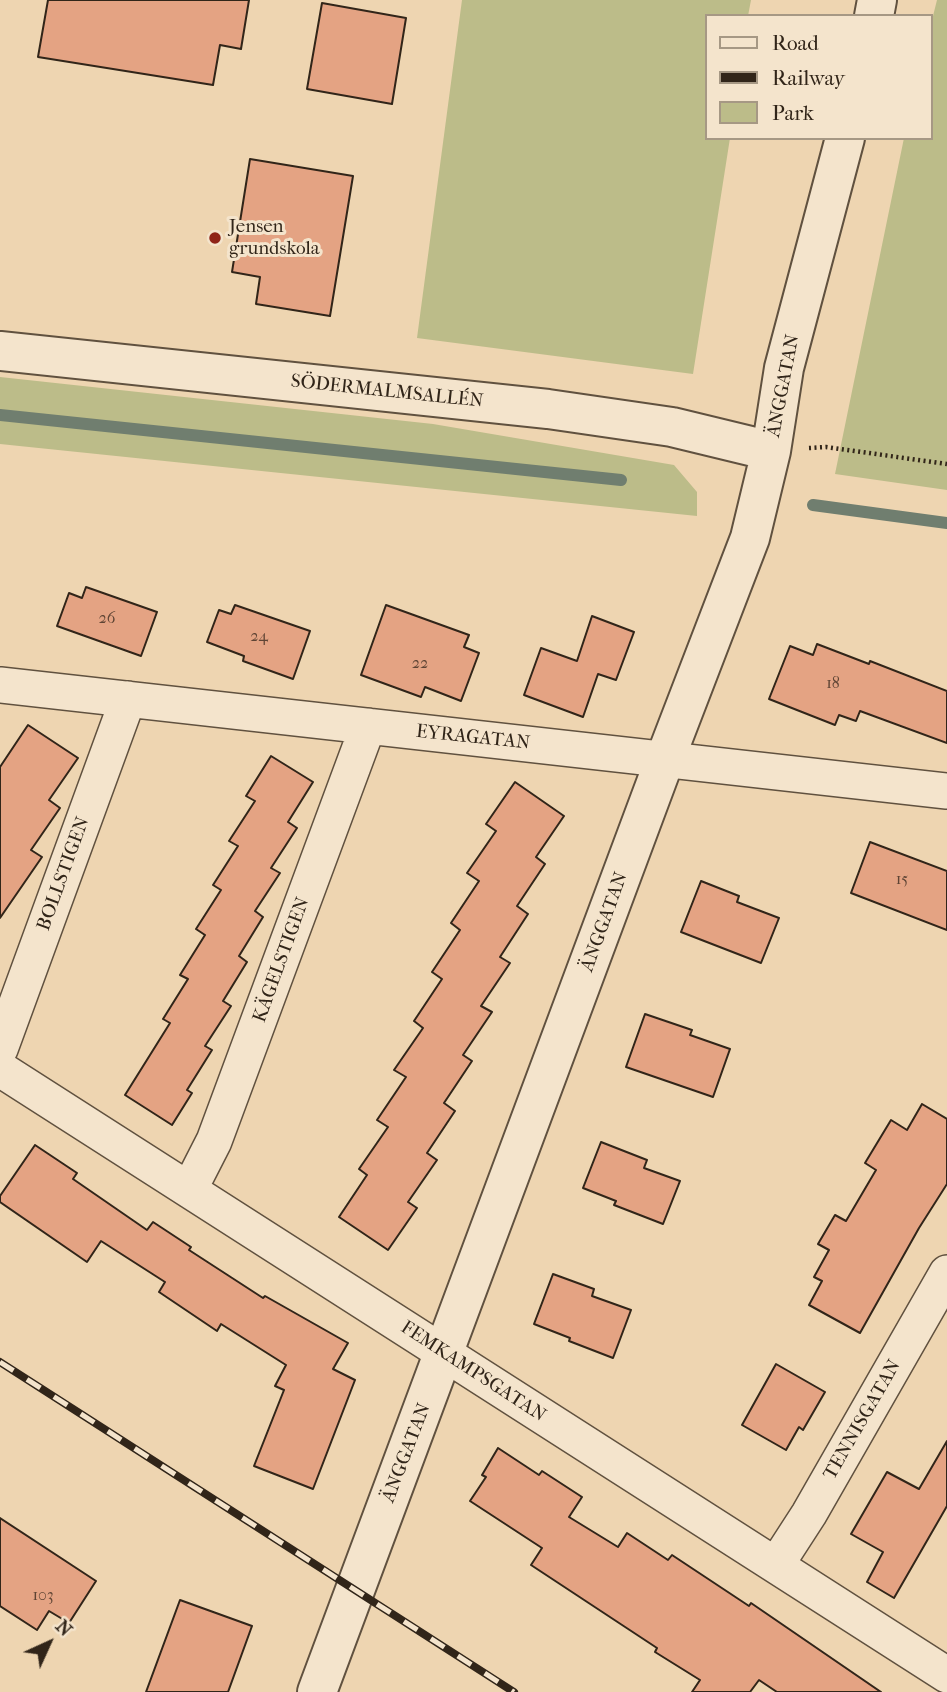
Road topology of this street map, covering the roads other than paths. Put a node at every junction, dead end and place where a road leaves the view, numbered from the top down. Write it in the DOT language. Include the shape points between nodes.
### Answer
graph roads {
  1 [pos="844,140"];
  2 [pos="0,352"];
  3 [pos="771,451"];
  4 [pos="0,685"];
  5 [pos="128,699"];
  6 [pos="368,726"];
  7 [pos="665,760"];
  8 [pos="947,791"];
  9 [pos="0,1049"];
  10 [pos="0,1069"];
  11 [pos="189,1190"];
  12 [pos="947,1273"];
  13 [pos="444,1354"];
  14 [pos="776,1565"];
  15 [pos="947,1675"];
  16 [pos="317,1692"];
  1 -- 3 [label="street, ÄNGGATAN" via="785,368"];
  2 -- 3 [label="street, SÖDERMALMSALLÉN" via="548,409 672,427"];
  3 -- 7 [label="street, ÄNGGATAN" via="750,538"];
  4 -- 5 [label="street, EYRAGATAN"];
  5 -- 6 [label="street, EYRAGATAN"];
  5 -- 9 [label="street, BOLLSTIGEN"];
  6 -- 7 [label="street, EYRAGATAN"];
  6 -- 11 [label="street, KÄGELSTIGEN" via="214,1141"];
  7 -- 8 [label="street, EYRAGATAN"];
  7 -- 13 [label="street, ÄNGGATAN"];
  10 -- 11 [label="street, FEMKAMPSGATAN"];
  11 -- 13 [label="street, FEMKAMPSGATAN"];
  12 -- 14 [label="street, TENNISGATAN"];
  13 -- 14 [label="street, FEMKAMPSGATAN"];
  13 -- 16 [label="street, ÄNGGATAN"];
  14 -- 15 [label="street, FEMKAMPSGATAN"];
}
